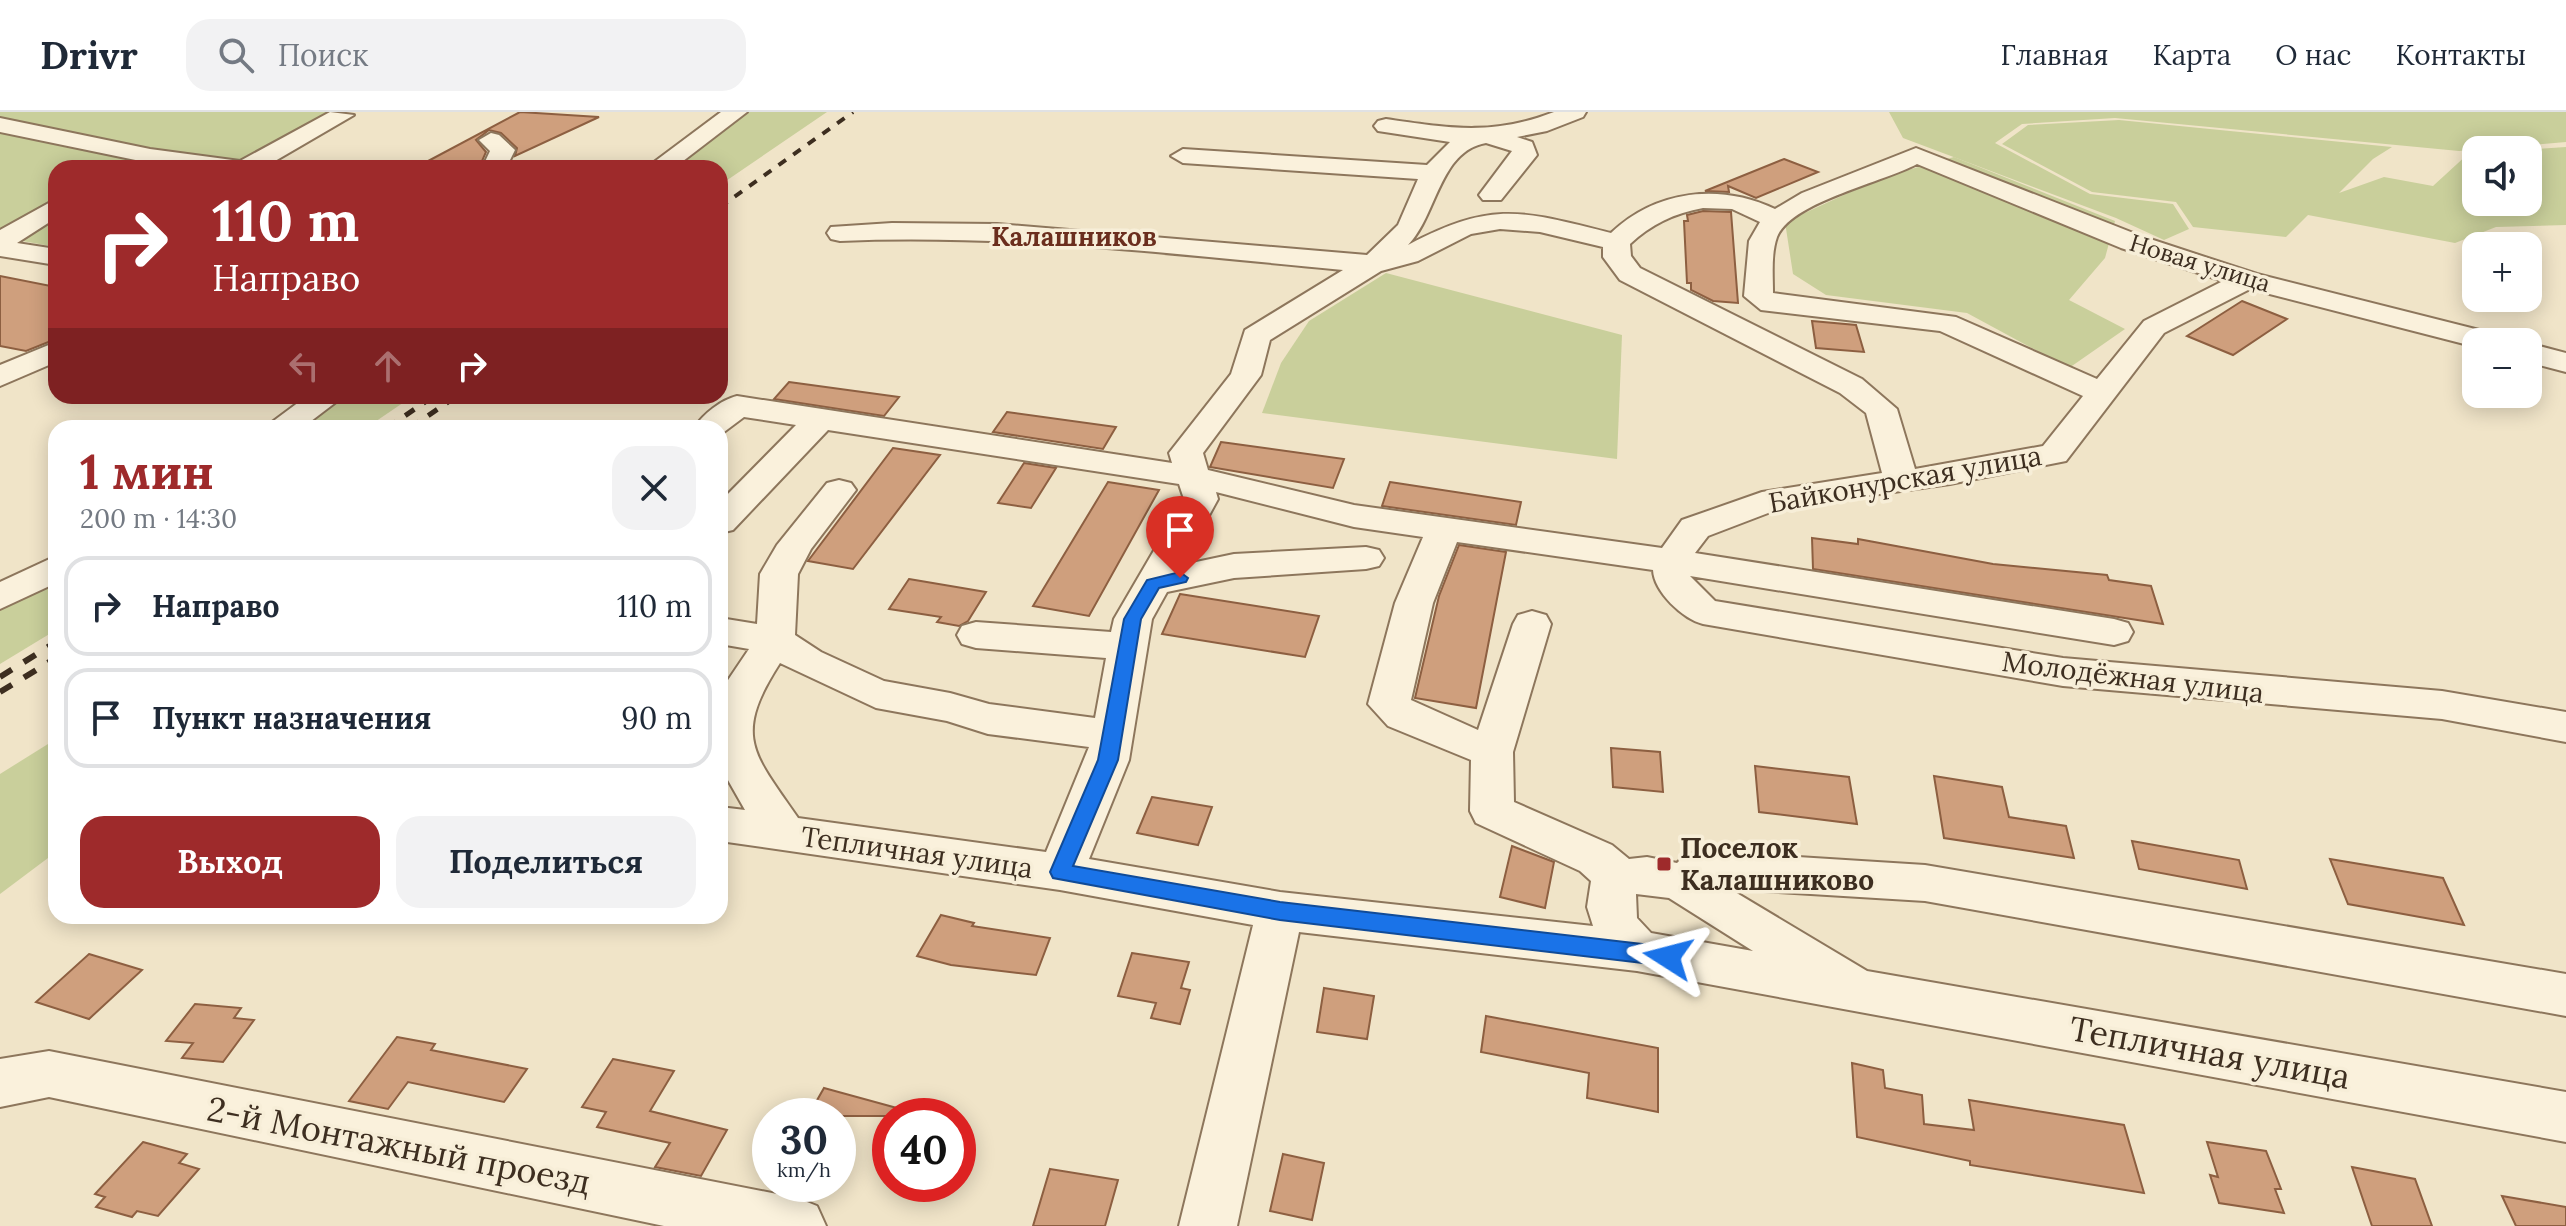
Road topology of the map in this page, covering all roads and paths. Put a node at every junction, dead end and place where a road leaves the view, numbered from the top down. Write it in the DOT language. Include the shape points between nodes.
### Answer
graph roads {
  1 [pos="736,112"];
  2 [pos="1575,112"];
  3 [pos="342,115"];
  4 [pos="0,125"];
  5 [pos="1386,126"];
  6 [pos="1481,137"];
  7 [pos="491,140"];
  8 [pos="150,156"];
  9 [pos="1183,156"];
  10 [pos="142,160"];
  11 [pos="180,160"];
  12 [pos="259,160"];
  13 [pos="498,160"];
  14 [pos="669,160"];
  15 [pos="1433,173"];
  16 [pos="1492,195"];
  17 [pos="48,212"];
  18 [pos="1775,219"];
  19 [pos="840,233"];
  20 [pos="1617,242"];
  21 [pos="0,245"];
  22 [pos="48,255"];
  23 [pos="1374,263"];
  24 [pos="2247,280"];
  25 [pos="2462,334"];
  26 [pos="48,354"];
  27 [pos="2542,356"];
  28 [pos="2566,363"];
  29 [pos="4,372"];
  30 [pos="2102,393"];
  31 [pos="316,404"];
  32 [pos="820,419"];
  33 [pos="292,420"];
  34 [pos="720,420"];
  35 [pos="1193,476"];
  36 [pos="1901,481"];
  37 [pos="839,490"];
  38 [pos="728,514"];
  39 [pos="1444,529"];
  40 [pos="1366,558"];
  41 [pos="1671,561"];
  42 [pos="48,572"];
  43 [pos="1153,583"];
  44 [pos="0,597"];
  45 [pos="1532,624"];
  46 [pos="728,632"];
  47 [pos="2114,632"];
  48 [pos="976,635"];
  49 [pos="775,640"];
  50 [pos="1128,646"];
  51 [pos="2566,727"];
  52 [pos="1113,735"];
  53 [pos="1492,752"];
  54 [pos="728,825"];
  55 [pos="785,834"];
  56 [pos="1060,872"];
  57 [pos="1621,880"];
  58 [pos="1685,885"];
  59 [pos="1280,911"];
  60 [pos="1637,951"];
  61 [pos="1853,988"];
  62 [pos="2566,995"];
  63 [pos="0,1083"];
  64 [pos="2566,1117"];
  65 [pos="797,1226"];
  66 [pos="1208,1226"];
  1 -- 14 [label="street"];
  2 -- 6 [label="street" via="1539,126"];
  3 -- 12 [label="street"];
  4 -- 8 [label="street"];
  5 -- 6 [label="street"];
  6 -- 15 [label="street"];
  6 -- 16 [label="street" via="1524,147 1525,155"];
  7 -- 13 [label="street" via="503,150"];
  8 -- 10 [label="street"];
  8 -- 11 [label="street"];
  9 -- 15 [label="street"];
  15 -- 23 [label="street" via="1410,228"];
  17 -- 21 [label="street"];
  18 -- 20 [label="street" via="1736,202 1692,201 1660,213"];
  18 -- 24 [label="street, Новая улица" via="1916,155 2131,242"];
  18 -- 30 [label="street" via="1764,236 1758,296 1771,304 1946,323"];
  19 -- 23 [label="street" via="983,232"];
  20 -- 23 [label="street" via="1540,225 1485,222 1461,228 1421,251"];
  20 -- 36 [label="street" via="1617,257 1630,274 1851,386 1881,409"];
  21 -- 22 [label="street"];
  23 -- 35 [label="street" via="1256,336 1246,375 1186,453"];
  24 -- 25 [label="street, Новая улица"];
  24 -- 30 [label="street, Байконурская улица" via="2154,327"];
  26 -- 29 [label="street"];
  27 -- 28 [label="street"];
  30 -- 36 [label="street, Байконурская улица" via="2054,454"];
  31 -- 33 [label="street"];
  32 -- 34 [label="street" via="737,406"];
  32 -- 35 [label="street"];
  32 -- 38 [label="street"];
  35 -- 39 [label="street" via="1354,516"];
  35 -- 43 [label="street" via="1201,499"];
  36 -- 41 [label="street, Байконурская улица" via="1774,499 1695,528"];
  37 -- 49 [label="street" via="779,574"];
  39 -- 41 [label="street"];
  39 -- 53 [label="street" via="1414,603 1389,704 1403,716"];
  40 -- 43 [label="street" via="1234,566"];
  41 -- 47 [label="street"];
  41 -- 51 [label="street, Молодёжная улица" via="1672,579 1703,612 2063,672 2442,705"];
  42 -- 44 [label="street"];
  43 -- 50 [label="street" via="1133,619"];
  45 -- 53 [label="street"];
  46 -- 49 [label="street"];
  48 -- 50 [label="street"];
  49 -- 52 [label="street" via="807,662 876,694 988,719"];
  49 -- 55 [label="street" via="738,696 730,742 748,780"];
  50 -- 52 [label="street"];
  52 -- 56 [label="street" via="1108,760"];
  53 -- 57 [label="street" via="1492,811 1596,858"];
  54 -- 55 [label="street, Тепличная улица"];
  55 -- 56 [label="street, Тепличная улица"];
  56 -- 59 [label="street, Тепличная улица"];
  57 -- 58 [label="street, Тепличная улица" via="1656,874"];
  57 -- 60 [label="street" via="1611,887 1608,911 1618,933"];
  58 -- 61 [label="street, Тепличная улица"];
  58 -- 62 [label="street" via="1700,869 1925,883"];
  59 -- 60 [label="street, Тепличная улица"];
  59 -- 66 [label="street"];
  60 -- 61 [label="street, Тепличная улица"];
  61 -- 64 [label="street, Тепличная улица"];
  63 -- 65 [label="street, 2-й Монтажный проезд" via="49,1074"];
}
